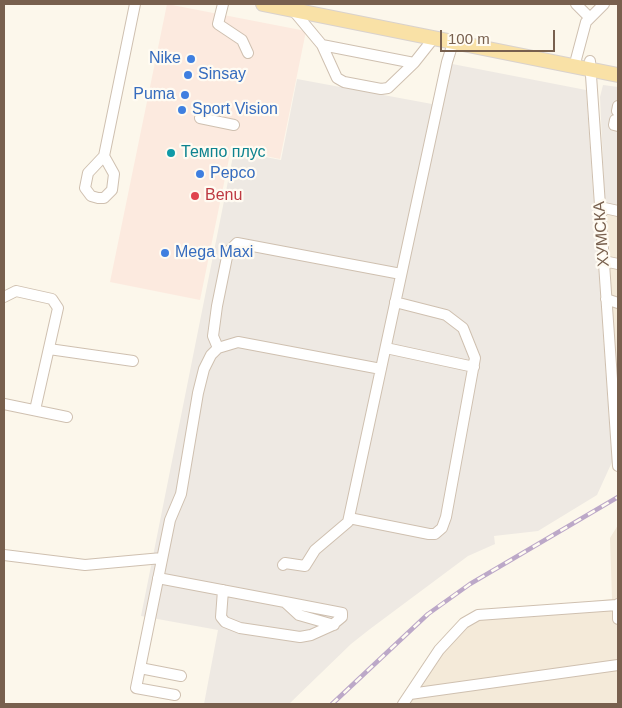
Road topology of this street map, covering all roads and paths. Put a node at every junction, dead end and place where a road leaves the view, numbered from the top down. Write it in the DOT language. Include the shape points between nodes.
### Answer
graph roads {
  1 [pos="136,4"];
  2 [pos="223,4"];
  3 [pos="263,4"];
  4 [pos="308,4"];
  5 [pos="576,4"];
  6 [pos="604,4"];
  7 [pos="292,9"];
  8 [pos="589,18"];
  9 [pos="433,39"];
  10 [pos="453,43"];
  11 [pos="322,45"];
  12 [pos="248,53"];
  13 [pos="414,62"];
  14 [pos="575,63"];
  15 [pos="590,66"];
  16 [pos="618,67"];
  17 [pos="618,75"];
  18 [pos="200,118"];
  19 [pos="234,125"];
  20 [pos="104,156"];
  21 [pos="600,207"];
  22 [pos="618,211"];
  23 [pos="604,261"];
  24 [pos="618,264"];
  25 [pos="401,274"];
  26 [pos="4,296"];
  27 [pos="606,299"];
  28 [pos="395,302"];
  29 [pos="618,302"];
  30 [pos="218,348"];
  31 [pos="386,348"];
  32 [pos="49,349"];
  33 [pos="614,359"];
  34 [pos="133,361"];
  35 [pos="474,367"];
  36 [pos="381,369"];
  37 [pos="4,404"];
  38 [pos="35,410"];
  39 [pos="616,412"];
  40 [pos="67,417"];
  41 [pos="618,466"];
  42 [pos="349,518"];
  43 [pos="4,555"];
  44 [pos="162,558"];
  45 [pos="283,565"];
  46 [pos="158,578"];
  47 [pos="223,590"];
  48 [pos="618,604"];
  49 [pos="618,619"];
  50 [pos="618,665"];
  51 [pos="140,668"];
  52 [pos="182,676"];
  53 [pos="410,694"];
  54 [pos="175,696"];
  55 [pos="403,704"];
  1 -- 20 [label="street"];
  2 -- 12 [label="street" via="218,24 242,40"];
  3 -- 7 [label="main road"];
  4 -- 14 [label="main road"];
  5 -- 8 [label="street"];
  6 -- 8 [label="street"];
  7 -- 9 [label="main road"];
  7 -- 11 [label="street"];
  8 -- 14 [label="street"];
  9 -- 10 [label="main road"];
  9 -- 13 [label="street"];
  10 -- 14 [label="main road"];
  10 -- 25 [label="street"];
  11 -- 13 [label="street"];
  11 -- 13 [label="street" via="337,78 380,89 388,88 399,80"];
  14 -- 15 [label="main road"];
  15 -- 16 [label="main road"];
  15 -- 17 [label="main road"];
  15 -- 21 [label="street, ХУМСКА"];
  18 -- 19 [label="street"];
  21 -- 22 [label="street"];
  21 -- 23 [label="street, ХУМСКА"];
  23 -- 24 [label="street"];
  23 -- 27 [label="street, ХУМСКА"];
  25 -- 28 [label="street"];
  25 -- 30 [label="street" via="237,243 228,252 217,306 213,336"];
  26 -- 32 [label="street" via="16,291 55,301 58,308"];
  27 -- 29 [label="street"];
  27 -- 33 [label="street, ХУМСКА"];
  28 -- 31 [label="street"];
  28 -- 35 [label="street" via="446,315 463,328 475,358"];
  30 -- 36 [label="street" via="238,342"];
  30 -- 44 [label="street" via="204,369 181,494 170,520"];
  31 -- 35 [label="street"];
  31 -- 36 [label="street"];
  32 -- 34 [label="street"];
  32 -- 38 [label="street"];
  33 -- 39 [label="street, ХУМСКА"];
  35 -- 42 [label="street" via="442,528 435,534 429,534"];
  36 -- 42 [label="street"];
  37 -- 38 [label="street"];
  38 -- 40 [label="street"];
  39 -- 41 [label="street, ХУМСКА"];
  42 -- 45 [label="street" via="339,532 316,550 305,566"];
  43 -- 44 [label="street" via="85,564"];
  44 -- 46 [label="street"];
  46 -- 47 [label="street"];
  46 -- 51 [label="street"];
  47 -- 47 [label="street" via="221,617 240,628 300,637 341,620 342,613"];
  48 -- 49 [label="street"];
  48 -- 53 [label="street" via="478,615 464,623 439,650"];
  50 -- 53 [label="street"];
  51 -- 52 [label="street"];
  51 -- 54 [label="street" via="136,688"];
  53 -- 55 [label="street"];
}
